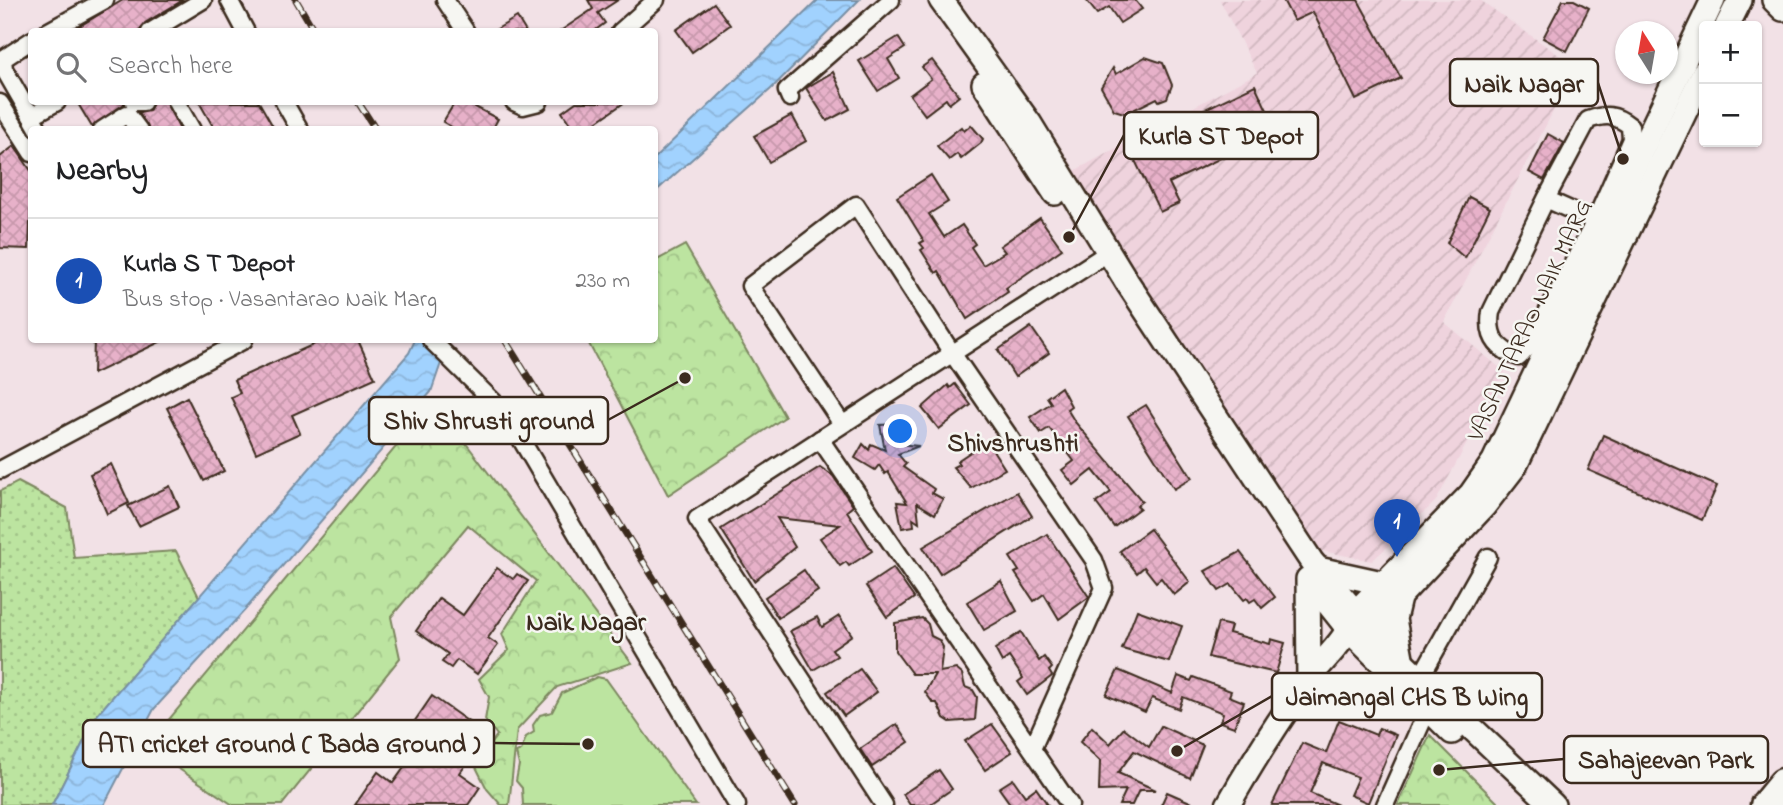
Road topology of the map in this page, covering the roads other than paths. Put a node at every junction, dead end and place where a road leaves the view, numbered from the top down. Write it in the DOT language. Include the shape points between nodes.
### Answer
graph roads {
  1 [pos="105,0"];
  2 [pos="203,0"];
  3 [pos="229,0"];
  4 [pos="445,0"];
  5 [pos="891,0"];
  6 [pos="928,0"];
  7 [pos="941,0"];
  8 [pos="1740,0"];
  9 [pos="1774,0"];
  10 [pos="652,1"];
  11 [pos="1783,9"];
  12 [pos="1711,16"];
  13 [pos="1730,21"];
  14 [pos="54,28"];
  15 [pos="157,28"];
  16 [pos="244,28"];
  17 [pos="463,28"];
  18 [pos="624,28"];
  19 [pos="28,43"];
  20 [pos="1699,78"];
  21 [pos="790,98"];
  22 [pos="50,105"];
  23 [pos="178,105"];
  24 [pos="287,105"];
  25 [pos="1672,112"];
  26 [pos="3,113"];
  27 [pos="32,113"];
  28 [pos="108,126"];
  29 [pos="136,126"];
  30 [pos="190,126"];
  31 [pos="298,126"];
  32 [pos="28,147"];
  33 [pos="1651,154"];
  34 [pos="1546,199"];
  35 [pos="1600,223"];
  36 [pos="1103,256"];
  37 [pos="1604,256"];
  38 [pos="238,343"];
  39 [pos="433,343"];
  40 [pos="952,353"];
  41 [pos="842,424"];
  42 [pos="820,439"];
  43 [pos="0,470"];
  44 [pos="1489,557"];
  45 [pos="1313,574"];
  46 [pos="1391,590"];
  47 [pos="1358,624"];
  48 [pos="1402,663"];
  49 [pos="1309,679"];
  50 [pos="1427,695"];
  51 [pos="1032,749"];
  52 [pos="1783,783"];
  53 [pos="737,805"];
  54 [pos="884,805"];
  55 [pos="1070,805"];
  56 [pos="1228,805"];
  57 [pos="1385,805"];
  58 [pos="1530,805"];
  59 [pos="1553,805"];
  60 [pos="1765,805"];
  1 -- 14 [label="street"];
  2 -- 15 [label="street"];
  3 -- 16 [label="street"];
  4 -- 17 [label="street"];
  5 -- 21 [label="street" via="787,92"];
  6 -- 36 [label="street"];
  7 -- 36 [label="street" via="1030,124"];
  8 -- 13 [label="street"];
  9 -- 11 [label="street"];
  10 -- 18 [label="street"];
  12 -- 25 [label="street, VASANTARAO NAIK MARG"];
  19 -- 27 [label="street" via="3,59"];
  20 -- 25 [label="street, VASANTARAO NAIK MARG"];
  22 -- 27 [label="street"];
  23 -- 30 [label="street"];
  24 -- 31 [label="street"];
  25 -- 33 [label="street, VASANTARAO NAIK MARG"];
  26 -- 27 [label="street"];
  26 -- 32 [label="street"];
  28 -- 29 [label="street" via="127,114"];
  33 -- 35 [label="street, VASANTARAO NAIK MARG"];
  33 -- 37 [label="street, VASANTARAO NAIK MARG"];
  34 -- 35 [label="street"];
  34 -- 35 [label="street" via="1588,120 1619,117 1630,127 1631,139"];
  34 -- 35 [label="street" via="1491,312 1488,328 1497,345 1511,354 1520,357 1530,345"];
  35 -- 37 [label="street, VASANTARAO NAIK MARG"];
  36 -- 40 [label="street"];
  36 -- 45 [label="street"];
  37 -- 46 [label="street, VASANTARAO NAIK MARG" via="1523,425 1515,466"];
  38 -- 43 [label="street"];
  39 -- 53 [label="street" via="506,414"];
  40 -- 41 [label="street"];
  40 -- 41 [label="street" via="856,205 750,286"];
  40 -- 51 [label="street" via="1094,560 1104,588"];
  41 -- 42 [label="street"];
  42 -- 51 [label="street"];
  42 -- 54 [label="street" via="696,519"];
  44 -- 50 [label="street"];
  45 -- 46 [label="street"];
  45 -- 47 [label="street"];
  45 -- 49 [label="street"];
  46 -- 47 [label="street, VASANTARAO NAIK MARG"];
  46 -- 48 [label="street"];
  47 -- 48 [label="street"];
  47 -- 49 [label="street, VASANTARAO NAIK MARG"];
  47 -- 50 [label="street"];
  48 -- 50 [label="street"];
  49 -- 56 [label="street, VASANTARAO NAIK MARG"];
  50 -- 57 [label="street"];
  50 -- 58 [label="street"];
  50 -- 59 [label="street"];
  51 -- 55 [label="street"];
  52 -- 60 [label="highway"];
}
